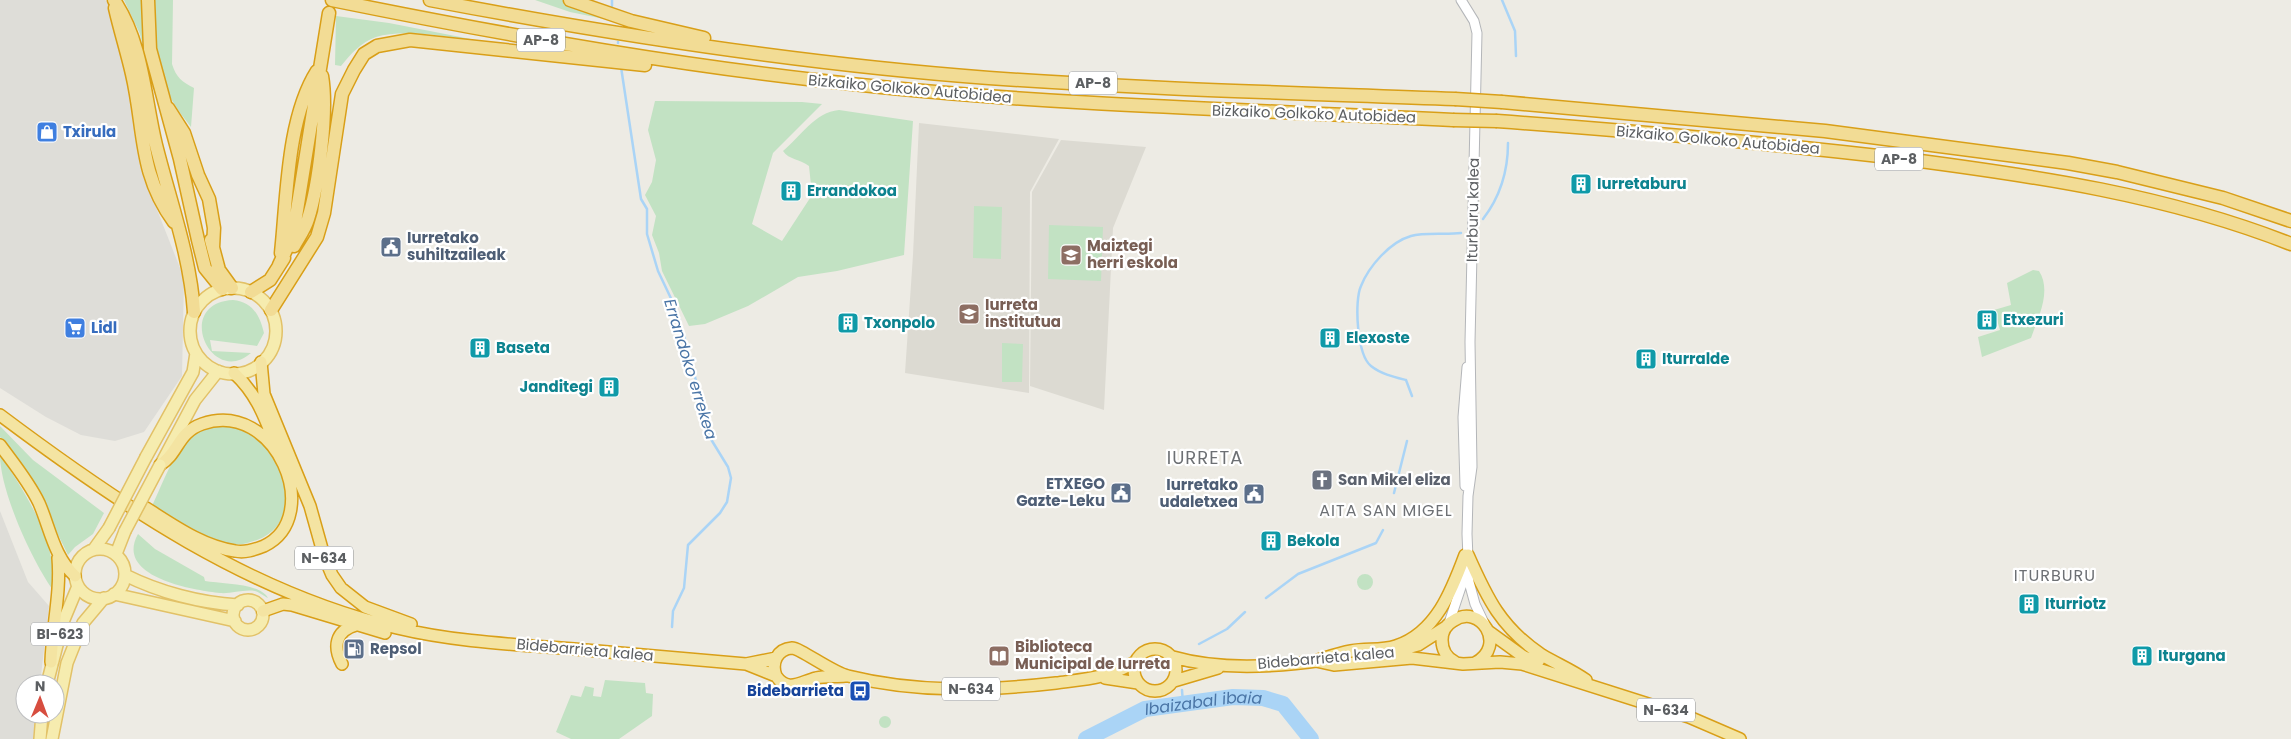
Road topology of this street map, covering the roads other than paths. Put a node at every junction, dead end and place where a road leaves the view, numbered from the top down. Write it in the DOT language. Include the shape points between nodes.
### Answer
graph roads {
  1 [pos="114,0"];
  2 [pos="148,0"];
  3 [pos="332,0"];
  4 [pos="430,0"];
  5 [pos="570,0"];
  6 [pos="1461,0"];
  7 [pos="329,13"];
  8 [pos="732,49"];
  9 [pos="751,72"];
  10 [pos="164,102"];
  11 [pos="143,106"];
  12 [pos="2291,221"];
  13 [pos="179,228"];
  14 [pos="2291,244"];
  15 [pos="227,288"];
  16 [pos="250,292"];
  17 [pos="270,310"];
  18 [pos="194,312"];
  19 [pos="1470,342"];
  20 [pos="196,353"];
  21 [pos="261,362"];
  22 [pos="218,371"];
  23 [pos="1471,371"];
  24 [pos="234,374"];
  25 [pos="0,415"];
  26 [pos="1463,417"];
  27 [pos="0,445"];
  28 [pos="278,450"];
  29 [pos="1472,452"];
  30 [pos="160,465"];
  31 [pos="78,472"];
  32 [pos="1468,496"];
  33 [pos="94,549"];
  34 [pos="57,551"];
  35 [pos="116,554"];
  36 [pos="1466,555"];
  37 [pos="125,575"];
  38 [pos="76,581"];
  39 [pos="109,596"];
  40 [pos="238,604"];
  41 [pos="263,611"];
  42 [pos="235,621"];
  43 [pos="356,625"];
  44 [pos="1447,625"];
  45 [pos="1487,629"];
  46 [pos="424,634"];
  47 [pos="501,643"];
  48 [pos="1173,657"];
  49 [pos="776,658"];
  50 [pos="809,658"];
  51 [pos="1316,661"];
  52 [pos="52,662"];
  53 [pos="1135,662"];
  54 [pos="1458,663"];
  55 [pos="342,664"];
  56 [pos="746,664"];
  57 [pos="1473,664"];
  58 [pos="1230,666"];
  59 [pos="49,674"];
  60 [pos="776,676"];
  61 [pos="845,676"];
  62 [pos="1097,678"];
  63 [pos="1174,680"];
  64 [pos="804,682"];
  65 [pos="1138,682"];
  66 [pos="1591,684"];
  67 [pos="41,724"];
  68 [pos="40,739"];
  69 [pos="52,739"];
  70 [pos="1740,739"];
  1 -- 11 [label="highway" via="122,42"];
  1 -- 11 [label="highway" via="133,34"];
  2 -- 10 [label="highway" via="150,49"];
  3 -- 9 [label="highway, Bizkaiko Golkoko Autobidea / AP-8" via="603,51"];
  4 -- 8 [label="highway, Bizkaiko Golkoko Autobidea / AP-8" via="589,29"];
  5 -- 8 [label="highway"];
  6 -- 19 [label="street, Iturburu kalea" via="1474,20 1477,33"];
  7 -- 16 [label="highway" via="293,235 270,280"];
  8 -- 12 [label="highway, Bizkaiko Golkoko Autobidea / AP-8, bridge" via="988,78 1455,99 1825,131 2117,172 2223,198"];
  9 -- 14 [label="highway, Bizkaiko Golkoko Autobidea / AP-8, bridge" via="881,87 1095,104 1497,121 1836,151 1979,168 2116,192 2247,227"];
  9 -- 17 [label="highway" via="736,75 410,40 388,42 364,54 345,89 332,201 324,235 308,262"];
  10 -- 15 [label="highway" via="184,133 204,189 218,270"];
  10 -- 15 [label="highway" via="205,268"];
  11 -- 13 [label="highway"];
  11 -- 13 [label="highway" via="152,186"];
  13 -- 18 [label="highway"];
  15 -- 16 [label="main road"];
  15 -- 18 [label="main road" via="210,294"];
  16 -- 17 [label="main road"];
  17 -- 21 [label="main road" via="275,323 275,337 271,350"];
  18 -- 20 [label="main road" via="190,333"];
  19 -- 23 [label="street"];
  19 -- 26 [label="street"];
  20 -- 22 [label="main road"];
  20 -- 33 [label="main road, bridge" via="192,372 109,528"];
  21 -- 24 [label="main road"];
  21 -- 47 [label="highway, N-634" via="264,394 310,506 324,556 341,588 365,607 384,616"];
  22 -- 24 [label="main road"];
  22 -- 30 [label="main road" via="195,400"];
  23 -- 26 [label="street"];
  23 -- 29 [label="street"];
  24 -- 28 [label="highway" via="248,386 259,403"];
  25 -- 31 [label="highway, N-634"];
  26 -- 29 [label="street"];
  26 -- 32 [label="street" via="1465,490"];
  27 -- 34 [label="highway" via="38,503"];
  28 -- 30 [label="highway" via="248,425 217,421 186,431 169,459"];
  28 -- 31 [label="highway" via="292,505 279,536 252,551 220,549 113,488"];
  29 -- 32 [label="street"];
  30 -- 35 [label="main road, bridge"];
  31 -- 46 [label="highway, N-634" via="158,525 223,562 335,609"];
  32 -- 36 [label="street"];
  33 -- 35 [label="main road" via="102,548"];
  33 -- 38 [label="main road" via="78,562"];
  34 -- 38 [label="highway"];
  34 -- 52 [label="highway" via="59,585"];
  35 -- 37 [label="main road"];
  36 -- 44 [label="street" via="1462,584"];
  36 -- 45 [label="street" via="1474,604"];
  36 -- 51 [label="highway" via="1445,603 1415,636 1396,646 1350,651"];
  36 -- 66 [label="highway" via="1485,594 1509,629 1528,646"];
  37 -- 39 [label="main road" via="120,589"];
  37 -- 40 [label="main road" via="154,588 187,597"];
  38 -- 39 [label="main road" via="89,596"];
  38 -- 52 [label="main road, BI-623"];
  39 -- 42 [label="main road"];
  39 -- 69 [label="main road, BI-623" via="83,624 67,663"];
  40 -- 41 [label="main road" via="254,601"];
  40 -- 42 [label="main road" via="234,612"];
  41 -- 42 [label="main road" via="262,621 253,630 244,630"];
  41 -- 43 [label="highway" via="292,604"];
  43 -- 46 [label="highway" via="406,637"];
  43 -- 55 [label="highway" via="338,636 336,651"];
  44 -- 45 [label="highway, N-634" via="1456,618 1472,617"];
  44 -- 51 [label="highway, Bidebarrieta kalea / N-634" via="1408,650"];
  44 -- 54 [label="highway" via="1443,648 1446,655"];
  45 -- 57 [label="highway" via="1490,639 1486,654"];
  45 -- 66 [label="highway, N-634" via="1524,657"];
  46 -- 47 [label="highway, Bidebarrieta kalea / N-634"];
  47 -- 56 [label="highway, Bidebarrieta kalea / N-634"];
  48 -- 53 [label="highway, N-634" via="1156,648 1144,652"];
  48 -- 58 [label="highway, N-634" via="1192,663"];
  48 -- 63 [label="highway" via="1177,669"];
  49 -- 50 [label="highway" via="790,648 802,650"];
  49 -- 56 [label="highway"];
  49 -- 60 [label="highway"];
  50 -- 61 [label="highway"];
  50 -- 64 [label="highway" via="811,672"];
  51 -- 54 [label="highway, N-634" via="1334,665 1412,658"];
  51 -- 58 [label="highway, Bidebarrieta kalea / N-634"];
  52 -- 59 [label="main road, BI-623"];
  53 -- 62 [label="highway" via="1119,672"];
  53 -- 65 [label="highway"];
  54 -- 57 [label="highway, N-634"];
  56 -- 60 [label="highway"];
  57 -- 66 [label="highway, N-634" via="1522,664"];
  58 -- 63 [label="highway, N-634"];
  60 -- 64 [label="highway" via="787,685"];
  61 -- 62 [label="highway, N-634" via="902,686 984,689"];
  61 -- 64 [label="highway"];
  62 -- 65 [label="highway, N-634"];
  63 -- 65 [label="highway, N-634" via="1166,688 1154,691"];
  66 -- 70 [label="highway, N-634" via="1689,717"];
  67 -- 68 [label="main road"];
}
